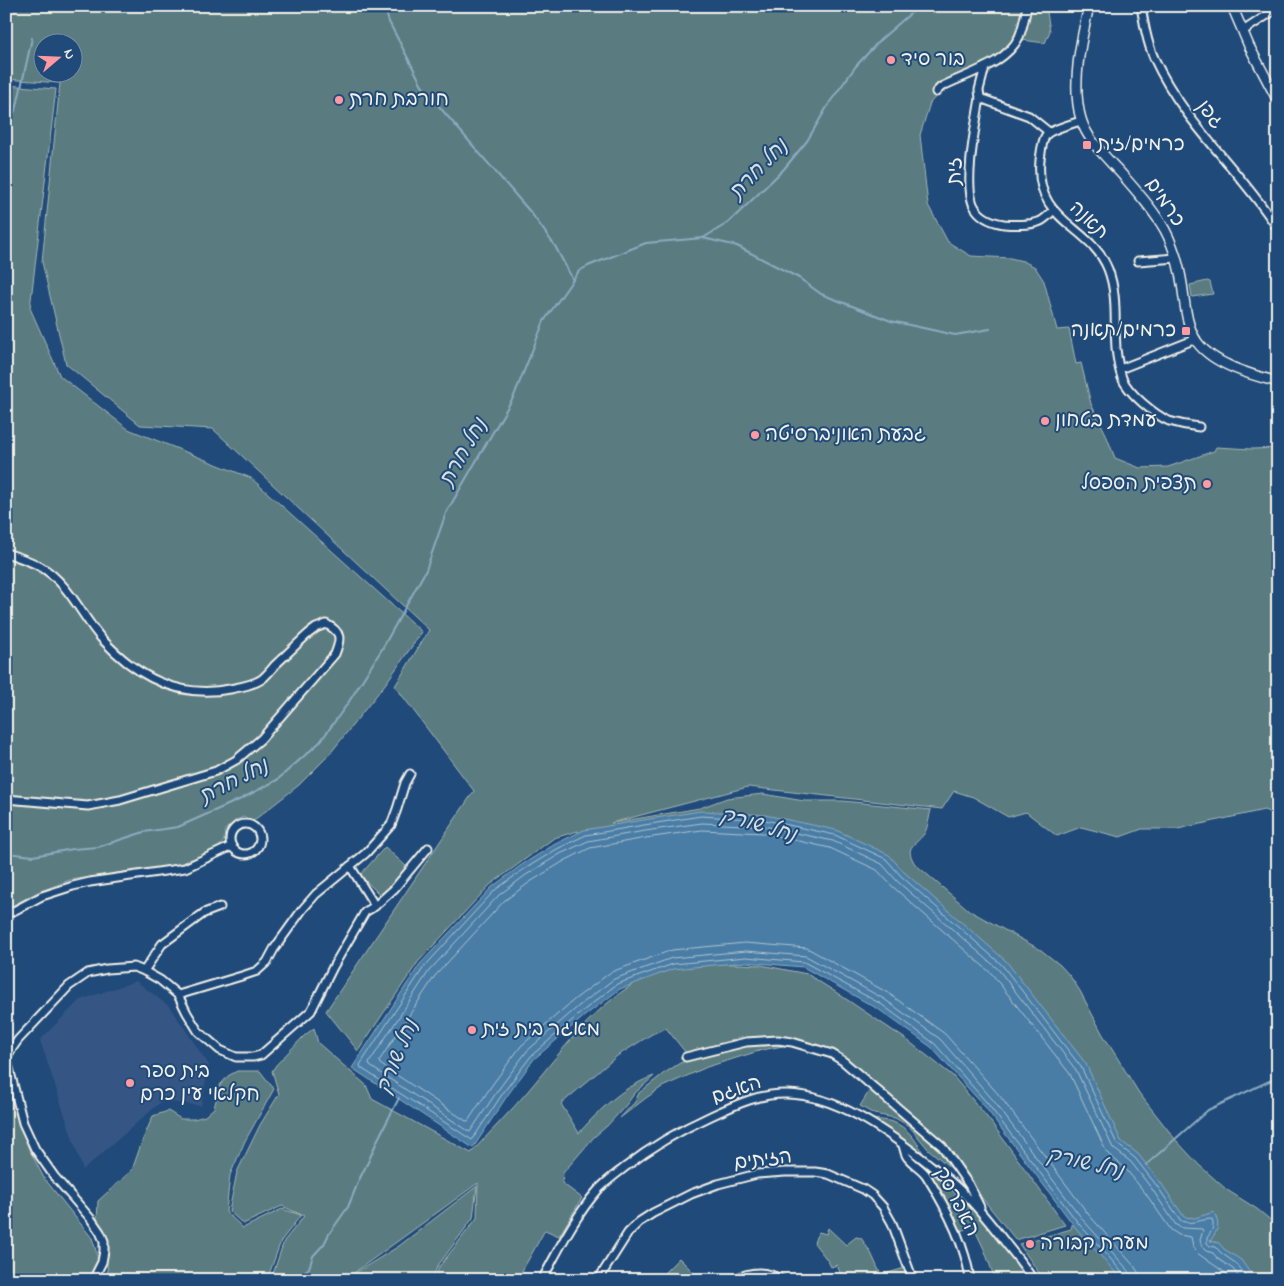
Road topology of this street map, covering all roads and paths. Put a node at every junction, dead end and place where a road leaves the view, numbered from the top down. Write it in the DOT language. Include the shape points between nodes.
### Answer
graph roads {
  1 [pos="1027,6"];
  2 [pos="1089,6"];
  3 [pos="1141,6"];
  4 [pos="1232,6"];
  5 [pos="1278,8"];
  6 [pos="1243,31"];
  7 [pos="985,66"];
  8 [pos="936,92"];
  9 [pos="980,98"];
  10 [pos="1278,101"];
  11 [pos="1081,121"];
  12 [pos="1049,132"];
  13 [pos="1054,211"];
  14 [pos="1278,228"];
  15 [pos="1176,258"];
  16 [pos="1138,261"];
  17 [pos="1196,339"];
  18 [pos="1120,370"];
  19 [pos="1278,382"];
  20 [pos="1199,427"];
  21 [pos="6,553"];
  22 [pos="410,774"];
  23 [pos="6,799"];
  24 [pos="232,846"];
  25 [pos="428,848"];
  26 [pos="350,866"];
  27 [pos="375,906"];
  28 [pos="220,907"];
  29 [pos="6,915"];
  30 [pos="144,971"];
  31 [pos="178,995"];
  32 [pos="7,1056"];
  33 [pos="686,1057"];
  34 [pos="903,1144"];
  35 [pos="983,1214"];
  36 [pos="93,1280"];
  37 [pos="542,1280"];
  38 [pos="598,1280"];
  39 [pos="733,1280"];
  40 [pos="782,1280"];
  41 [pos="913,1280"];
  42 [pos="970,1280"];
  43 [pos="1033,1280"];
  1 -- 7 [label="street" via="1019,36 1006,54"];
  2 -- 11 [label="street, כרמים" via="1078,71"];
  3 -- 14 [label="street, גפן" via="1154,58 1181,106"];
  4 -- 6 [label="street"];
  5 -- 6 [label="street"];
  6 -- 10 [label="street"];
  7 -- 8 [label="street"];
  7 -- 9 [label="street, זית"];
  9 -- 12 [label="street" via="1030,116"];
  9 -- 13 [label="street, זית" via="970,182 973,204 978,213 993,222 1024,224 1039,222"];
  11 -- 12 [label="street"];
  11 -- 15 [label="street, כרמים" via="1097,148 1156,215"];
  12 -- 13 [label="street, תאנה" via="1041,154 1040,176"];
  13 -- 18 [label="street, תאנה" via="1089,243 1107,267 1116,308 1116,348"];
  15 -- 16 [label="street"];
  15 -- 17 [label="street, כרמים" via="1188,319"];
  17 -- 18 [label="street"];
  17 -- 19 [label="street, כרמים" via="1206,351 1236,369"];
  18 -- 20 [label="street, תאנה" via="1126,384 1151,410 1179,424"];
  21 -- 23 [label="street" via="42,567 66,590 101,638 118,654 149,678 169,686 195,692 250,685 261,679 308,634 326,624 334,628 339,643 335,654 261,739 236,760 216,771 120,800 88,806"];
  22 -- 26 [label="street" via="391,825"];
  24 -- 24 [label="street" via="239,853 249,854 257,848 259,833 252,826 242,824 233,831"];
  24 -- 29 [label="street" via="185,868 74,886 42,896"];
  25 -- 27 [label="street" via="394,889"];
  26 -- 27 [label="street"];
  26 -- 31 [label="street" via="316,894 257,971"];
  27 -- 31 [label="street" via="365,912 312,1011 261,1055 236,1057 220,1050 198,1030"];
  28 -- 30 [label="street" via="204,913 162,944"];
  30 -- 31 [label="street"];
  30 -- 32 [label="street" via="134,967 88,974 69,986"];
  32 -- 36 [label="street" via="23,1123 31,1142 54,1176 91,1219 104,1241 102,1262"];
  33 -- 35 [label="street" via="737,1044 778,1040 832,1054 942,1146"];
  34 -- 35 [label="street, האגם" via="948,1179"];
  34 -- 37 [label="street, האגם" via="850,1112 822,1100 784,1094 754,1098 662,1141 605,1182 575,1221"];
  34 -- 42 [label="street, האפרסק" via="908,1159 925,1174 948,1215"];
  35 -- 43 [label="street, האגם"];
  38 -- 41 [label="street, הזיתים" via="628,1233 648,1216 716,1185 752,1175 785,1172 828,1174 872,1195 892,1223"];
  39 -- 40 [label="street" via="758,1272"];
}
